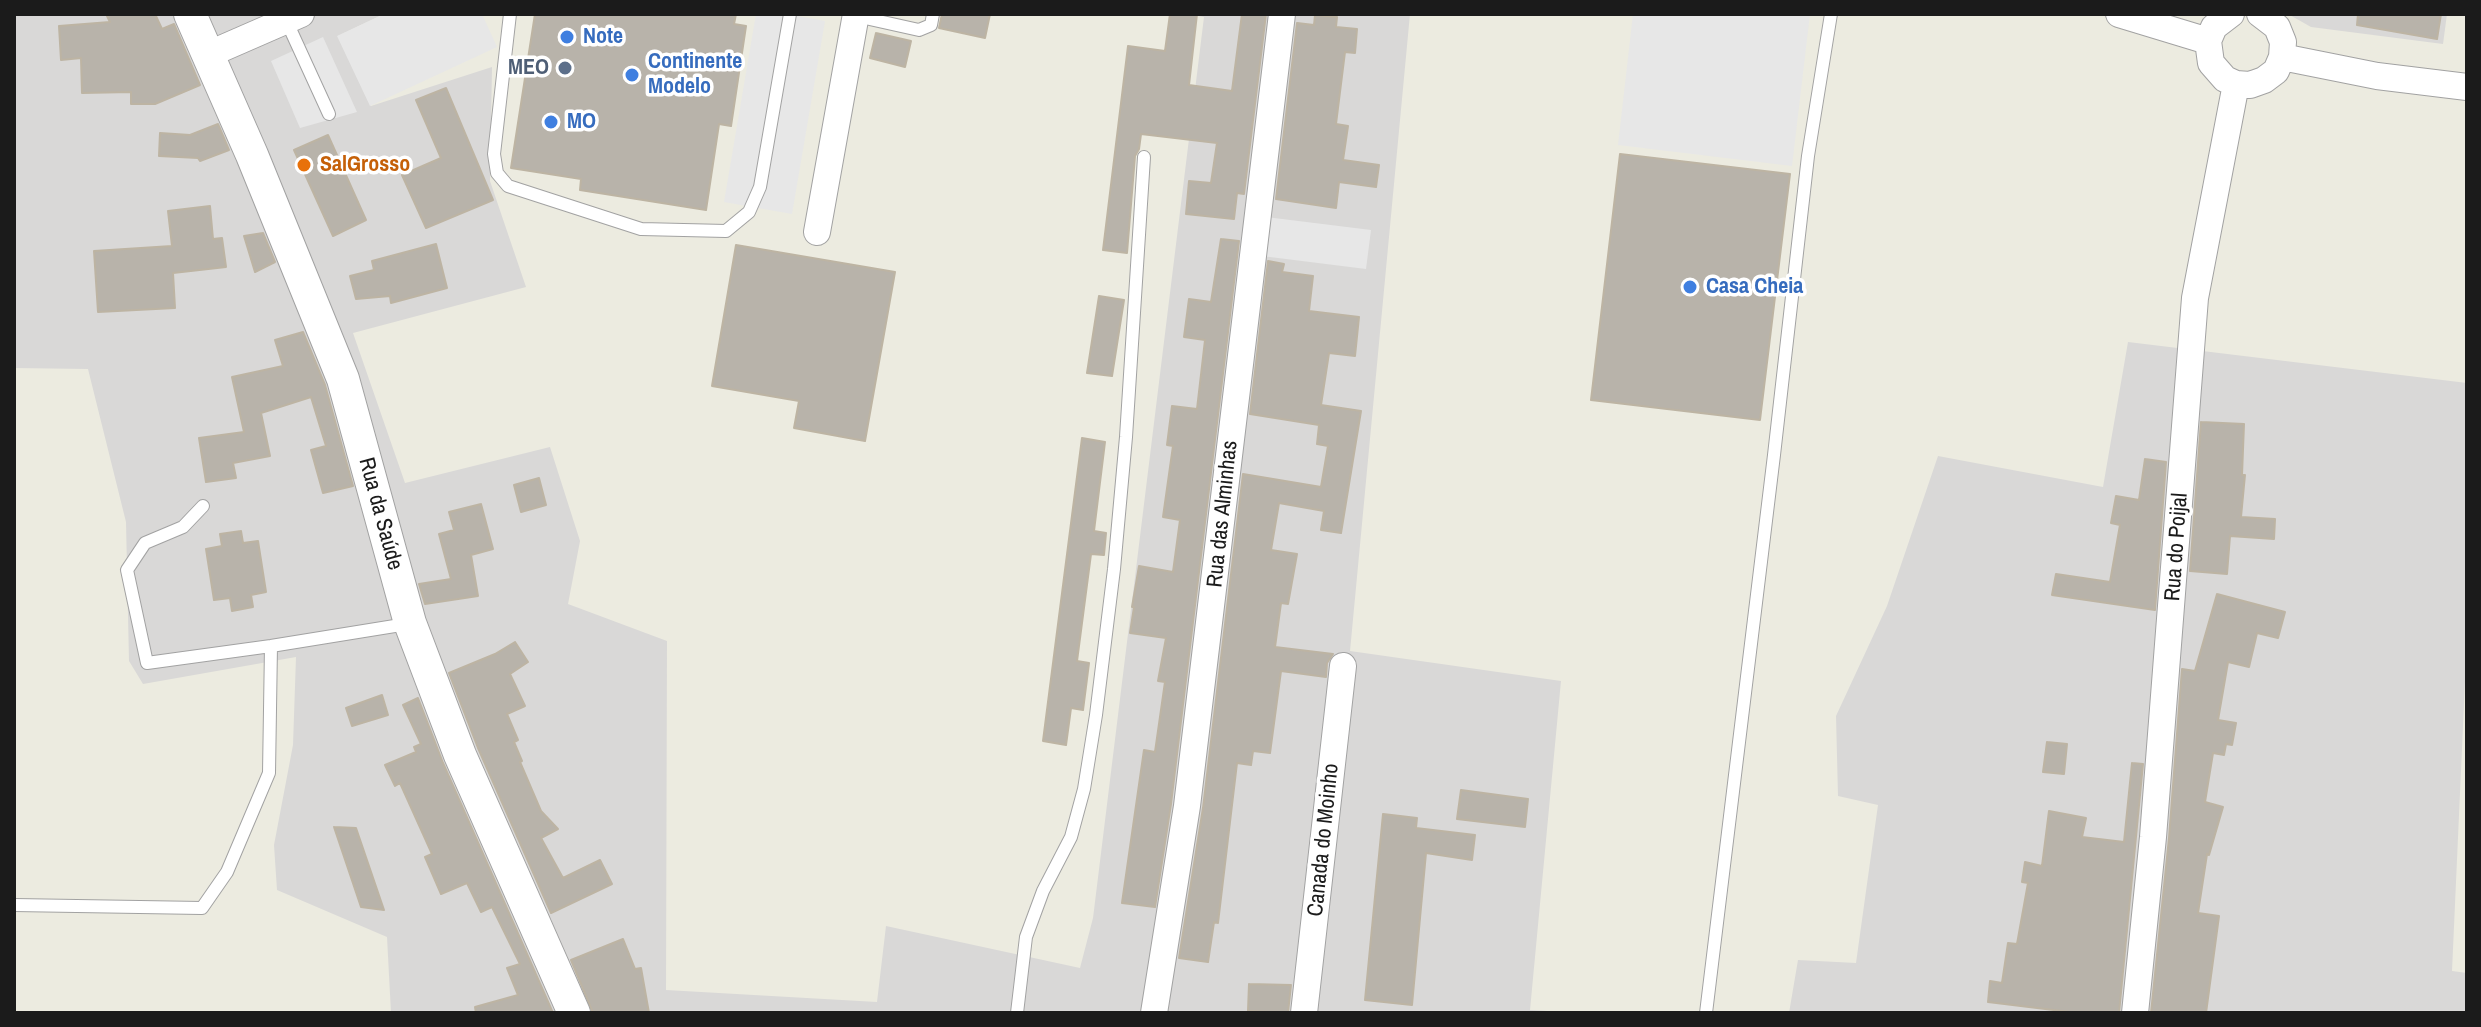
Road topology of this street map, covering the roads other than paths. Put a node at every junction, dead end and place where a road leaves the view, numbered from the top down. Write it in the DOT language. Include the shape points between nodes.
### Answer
graph roads {
  1 [pos="190,14"];
  2 [pos="510,14"];
  3 [pos="790,14"];
  4 [pos="933,14"];
  5 [pos="1282,14"];
  6 [pos="1831,14"];
  7 [pos="2119,14"];
  8 [pos="2231,14"];
  9 [pos="2260,14"];
  10 [pos="856,15"];
  11 [pos="294,17"];
  12 [pos="2208,41"];
  13 [pos="207,55"];
  14 [pos="2282,57"];
  15 [pos="2236,84"];
  16 [pos="2467,87"];
  17 [pos="329,114"];
  18 [pos="1144,157"];
  19 [pos="817,232"];
  20 [pos="203,506"];
  21 [pos="410,623"];
  22 [pos="271,646"];
  23 [pos="1343,666"];
  24 [pos="14,905"];
  25 [pos="574,1013"];
  26 [pos="1017,1013"];
  27 [pos="1154,1013"];
  28 [pos="1304,1013"];
  29 [pos="1706,1013"];
  30 [pos="2135,1013"];
  1 -- 13 [label="street, Rua da Saúde"];
  2 -- 3 [label="lane" via="494,154 497,173 508,186 641,229 726,231 749,212 760,187"];
  4 -- 10 [label="lane" via="931,25 919,30"];
  5 -- 27 [label="street, Rua das Alminhas" via="1187,806"];
  6 -- 29 [label="lane" via="1808,156"];
  7 -- 12 [label="street"];
  8 -- 12 [label="street" via="2214,27"];
  9 -- 14 [label="street" via="2277,27"];
  10 -- 19 [label="street"];
  11 -- 13 [label="street"];
  11 -- 17 [label="lane"];
  12 -- 15 [label="street" via="2217,72"];
  13 -- 21 [label="street, Rua da Saúde" via="343,379"];
  14 -- 15 [label="street" via="2264,80"];
  14 -- 16 [label="street"];
  15 -- 30 [label="street, Rua do Poijal" via="2195,298"];
  18 -- 26 [label="lane" via="1123,466 1096,715 1071,837 1026,937"];
  20 -- 22 [label="lane" via="183,527 145,543 127,570 147,663"];
  21 -- 22 [label="lane"];
  21 -- 25 [label="street, Rua da Saúde" via="460,755"];
  22 -- 24 [label="lane" via="269,773 227,872 202,908"];
  23 -- 28 [label="street, Canada do Moinho"];
}
